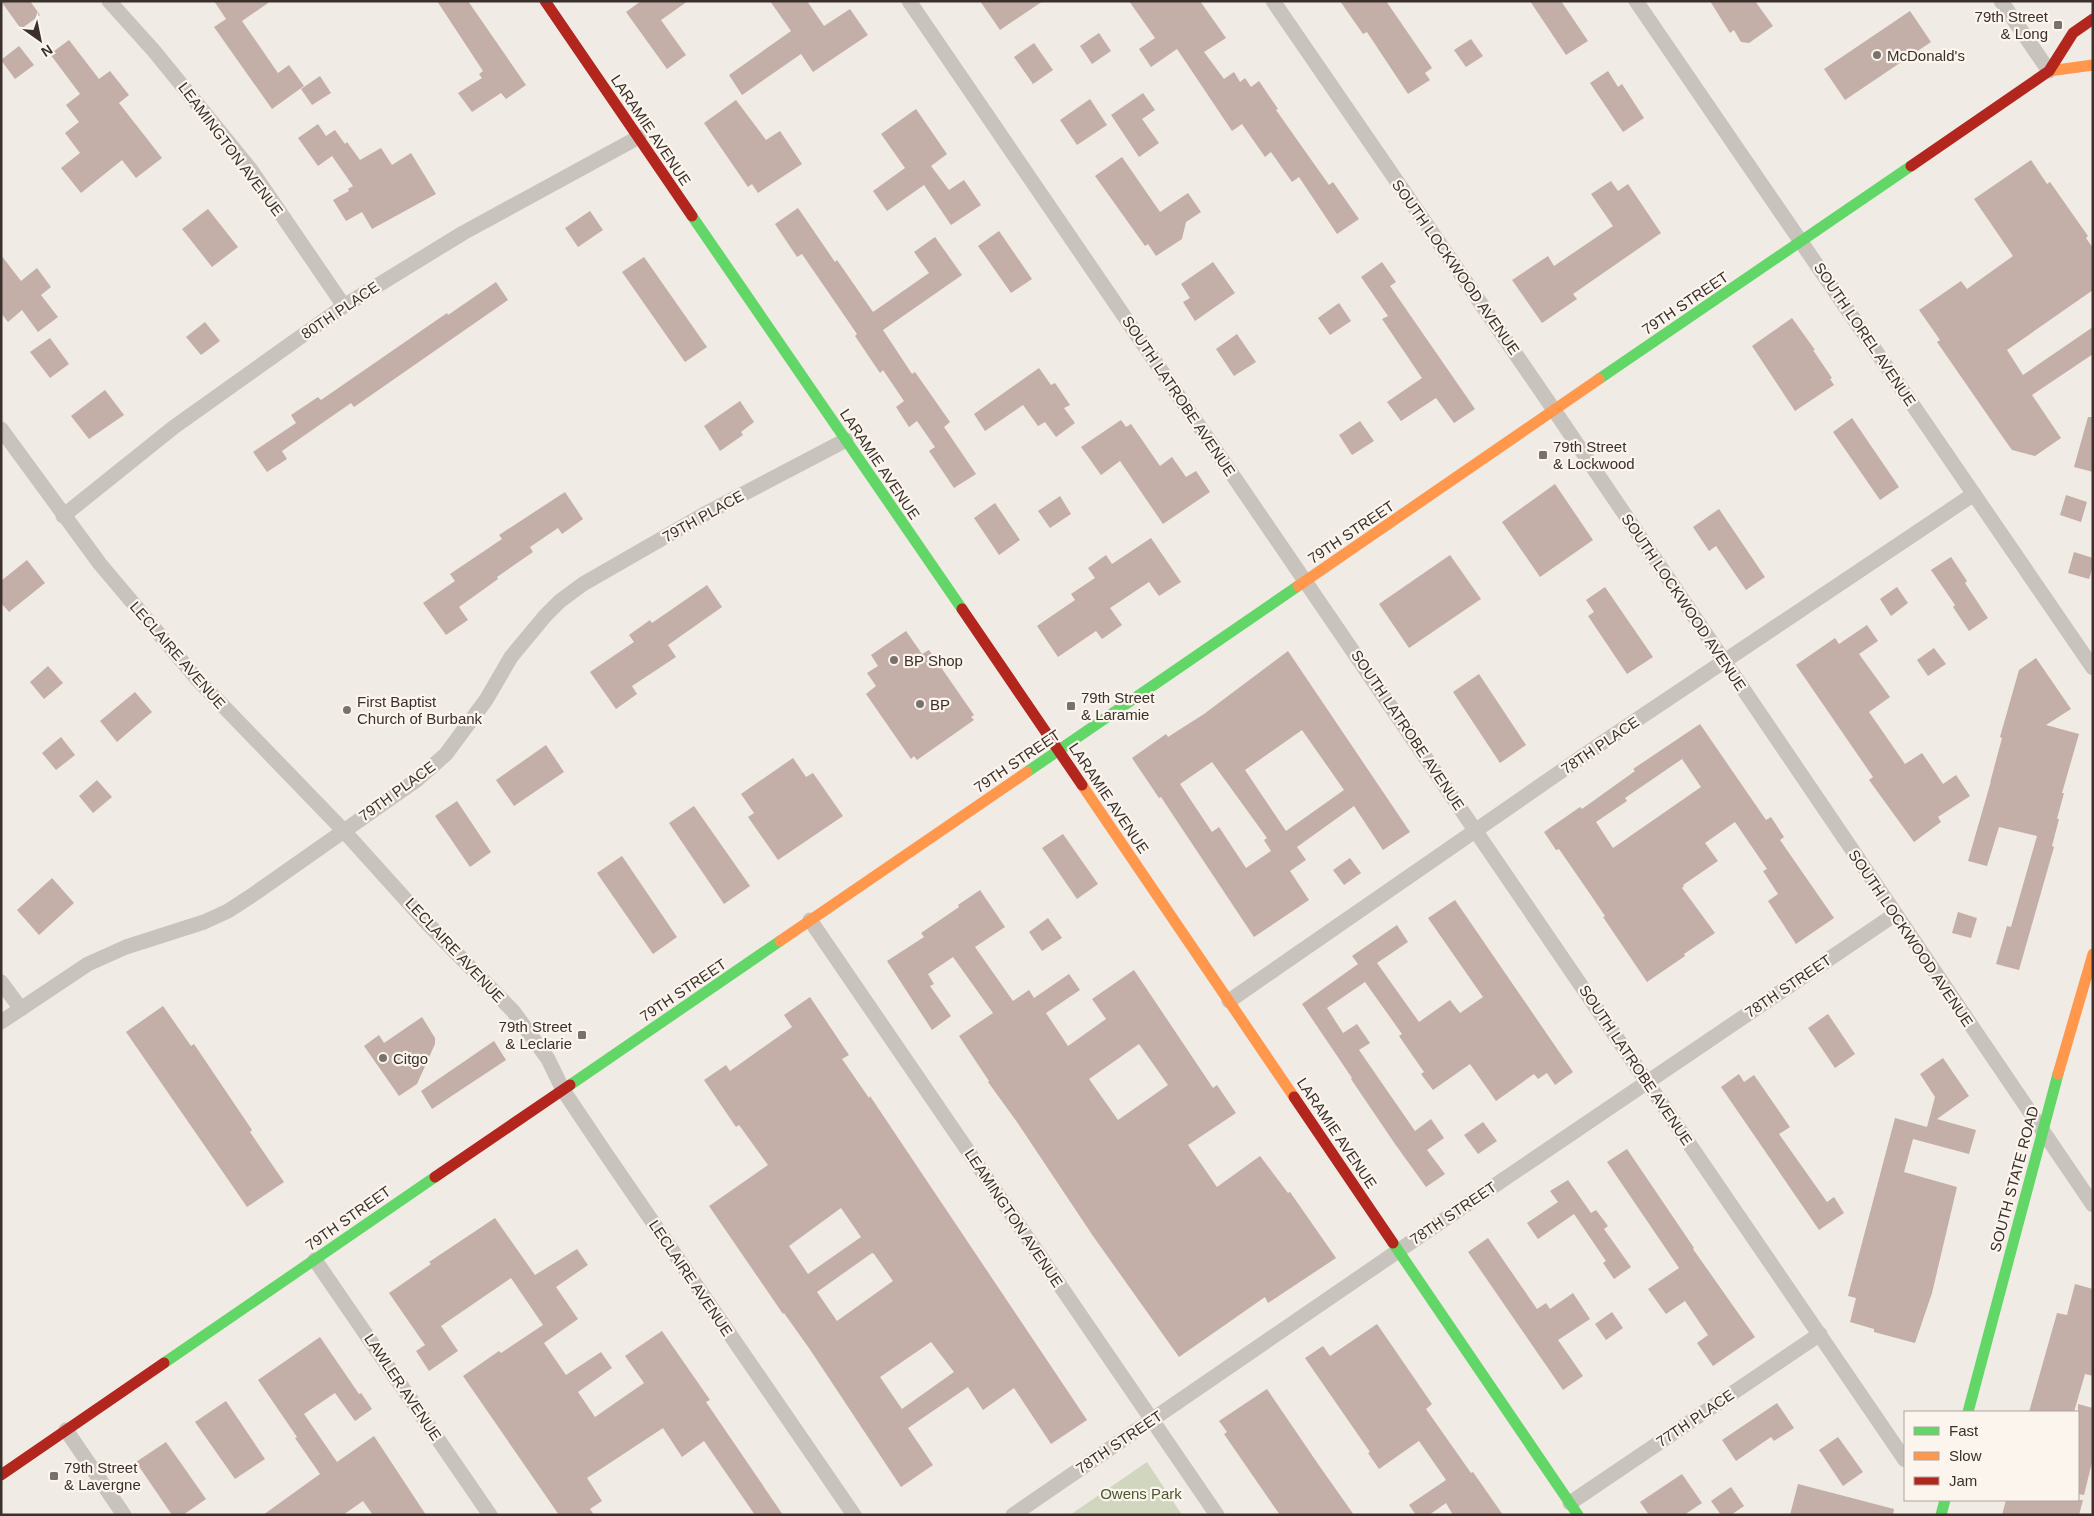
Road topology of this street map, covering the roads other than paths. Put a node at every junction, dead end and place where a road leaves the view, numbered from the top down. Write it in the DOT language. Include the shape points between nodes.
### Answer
graph roads {
  1 [pos="109,1"];
  2 [pos="545,1"];
  3 [pos="908,1"];
  4 [pos="1273,1"];
  5 [pos="1636,1"];
  6 [pos="2002,1"];
  7 [pos="2093,19"];
  8 [pos="2093,65"];
  9 [pos="2049,71"];
  10 [pos="638,137"];
  11 [pos="1801,240"];
  12 [pos="344,306"];
  13 [pos="1554,410"];
  14 [pos="1,429"];
  15 [pos="846,440"];
  16 [pos="1974,494"];
  17 [pos="63,516"];
  18 [pos="1306,580"];
  19 [pos="1726,662"];
  20 [pos="2093,668"];
  21 [pos="1058,750"];
  22 [pos="343,830"];
  23 [pos="1476,830"];
  24 [pos="1894,914"];
  25 [pos="810,920"];
  26 [pos="2093,954"];
  27 [pos="1,982"];
  28 [pos="1229,1001"];
  29 [pos="21,1009"];
  30 [pos="1,1022"];
  31 [pos="1648,1082"];
  32 [pos="563,1090"];
  33 [pos="2042,1130"];
  34 [pos="2093,1205"];
  35 [pos="1398,1250"];
  36 [pos="315,1260"];
  37 [pos="1820,1334"];
  38 [pos="1968,1411"];
  39 [pos="1152,1420"];
  40 [pos="66,1430"];
  41 [pos="1904,1459"];
  42 [pos="1,1475"];
  43 [pos="1934,1501"];
  44 [pos="1574,1509"];
  45 [pos="1943,1511"];
  46 [pos="124,1515"];
  47 [pos="490,1515"];
  48 [pos="854,1515"];
  49 [pos="1014,1515"];
  50 [pos="1217,1515"];
  1 -- 12 [label="street, LEAMINGTON AVENUE" via="252,170"];
  2 -- 10 [label="main road, LARAMIE AVENUE"];
  3 -- 18 [label="street, SOUTH LATROBE AVENUE"];
  4 -- 13 [label="street, SOUTH LOCKWOOD AVENUE"];
  5 -- 11 [label="street, SOUTH LOREL AVENUE"];
  6 -- 9 [label="street"];
  7 -- 9 [label="main road, 79TH STREET" via="2073,33"];
  8 -- 9 [label="main road, 79TH STREET"];
  9 -- 11 [label="main road, 79TH STREET"];
  10 -- 12 [label="street, 80TH PLACE" via="463,233"];
  10 -- 15 [label="main road, LARAMIE AVENUE"];
  11 -- 13 [label="main road, 79TH STREET"];
  11 -- 16 [label="street, SOUTH LOREL AVENUE"];
  12 -- 17 [label="street, 80TH PLACE" via="174,427"];
  13 -- 18 [label="main road, 79TH STREET"];
  13 -- 19 [label="street, SOUTH LOCKWOOD AVENUE"];
  14 -- 17 [label="street, LECLAIRE AVENUE"];
  15 -- 21 [label="main road, LARAMIE AVENUE"];
  15 -- 22 [label="street, 79TH PLACE" via="703,515 583,584 560,601 511,657 486,700 446,754 418,779"];
  16 -- 19 [label="street, 78TH PLACE"];
  16 -- 20 [label="street, SOUTH LOREL AVENUE"];
  17 -- 22 [label="street, LECLAIRE AVENUE" via="197,679"];
  18 -- 21 [label="main road, 79TH STREET"];
  18 -- 23 [label="street, SOUTH LATROBE AVENUE"];
  19 -- 23 [label="street, 78TH PLACE"];
  19 -- 24 [label="street, SOUTH LOCKWOOD AVENUE"];
  21 -- 25 [label="main road, 79TH STREET"];
  21 -- 28 [label="main road, LARAMIE AVENUE"];
  22 -- 29 [label="street, 79TH PLACE" via="228,911 106,955"];
  22 -- 32 [label="street, LECLAIRE AVENUE" via="513,1010 548,1059"];
  23 -- 28 [label="street, 78TH PLACE"];
  23 -- 31 [label="street, SOUTH LATROBE AVENUE"];
  24 -- 31 [label="street, 78TH STREET"];
  24 -- 33 [label="street, SOUTH LOCKWOOD AVENUE"];
  25 -- 32 [label="main road, 79TH STREET"];
  25 -- 39 [label="street, LEAMINGTON AVENUE"];
  26 -- 33 [label="main road, SOUTH STATE ROAD"];
  27 -- 29 [label="street"];
  28 -- 35 [label="main road, LARAMIE AVENUE"];
  29 -- 30 [label="street, 79TH PLACE"];
  31 -- 35 [label="street, 78TH STREET"];
  31 -- 37 [label="street, SOUTH LATROBE AVENUE"];
  32 -- 36 [label="main road, 79TH STREET"];
  32 -- 48 [label="street, LECLAIRE AVENUE"];
  33 -- 34 [label="street, SOUTH LOCKWOOD AVENUE"];
  33 -- 38 [label="main road, SOUTH STATE ROAD"];
  35 -- 39 [label="street, 78TH STREET"];
  35 -- 44 [label="main road, LARAMIE AVENUE"];
  36 -- 40 [label="main road, 79TH STREET"];
  36 -- 47 [label="street, LAWLER AVENUE"];
  37 -- 41 [label="street, SOUTH LATROBE AVENUE"];
  37 -- 44 [label="street, 77TH PLACE"];
  39 -- 49 [label="street, 78TH STREET"];
  39 -- 50 [label="street, LEAMINGTON AVENUE"];
  40 -- 42 [label="main road, 79TH STREET"];
  40 -- 46 [label="street"];
  43 -- 45 [label="street"];
}
